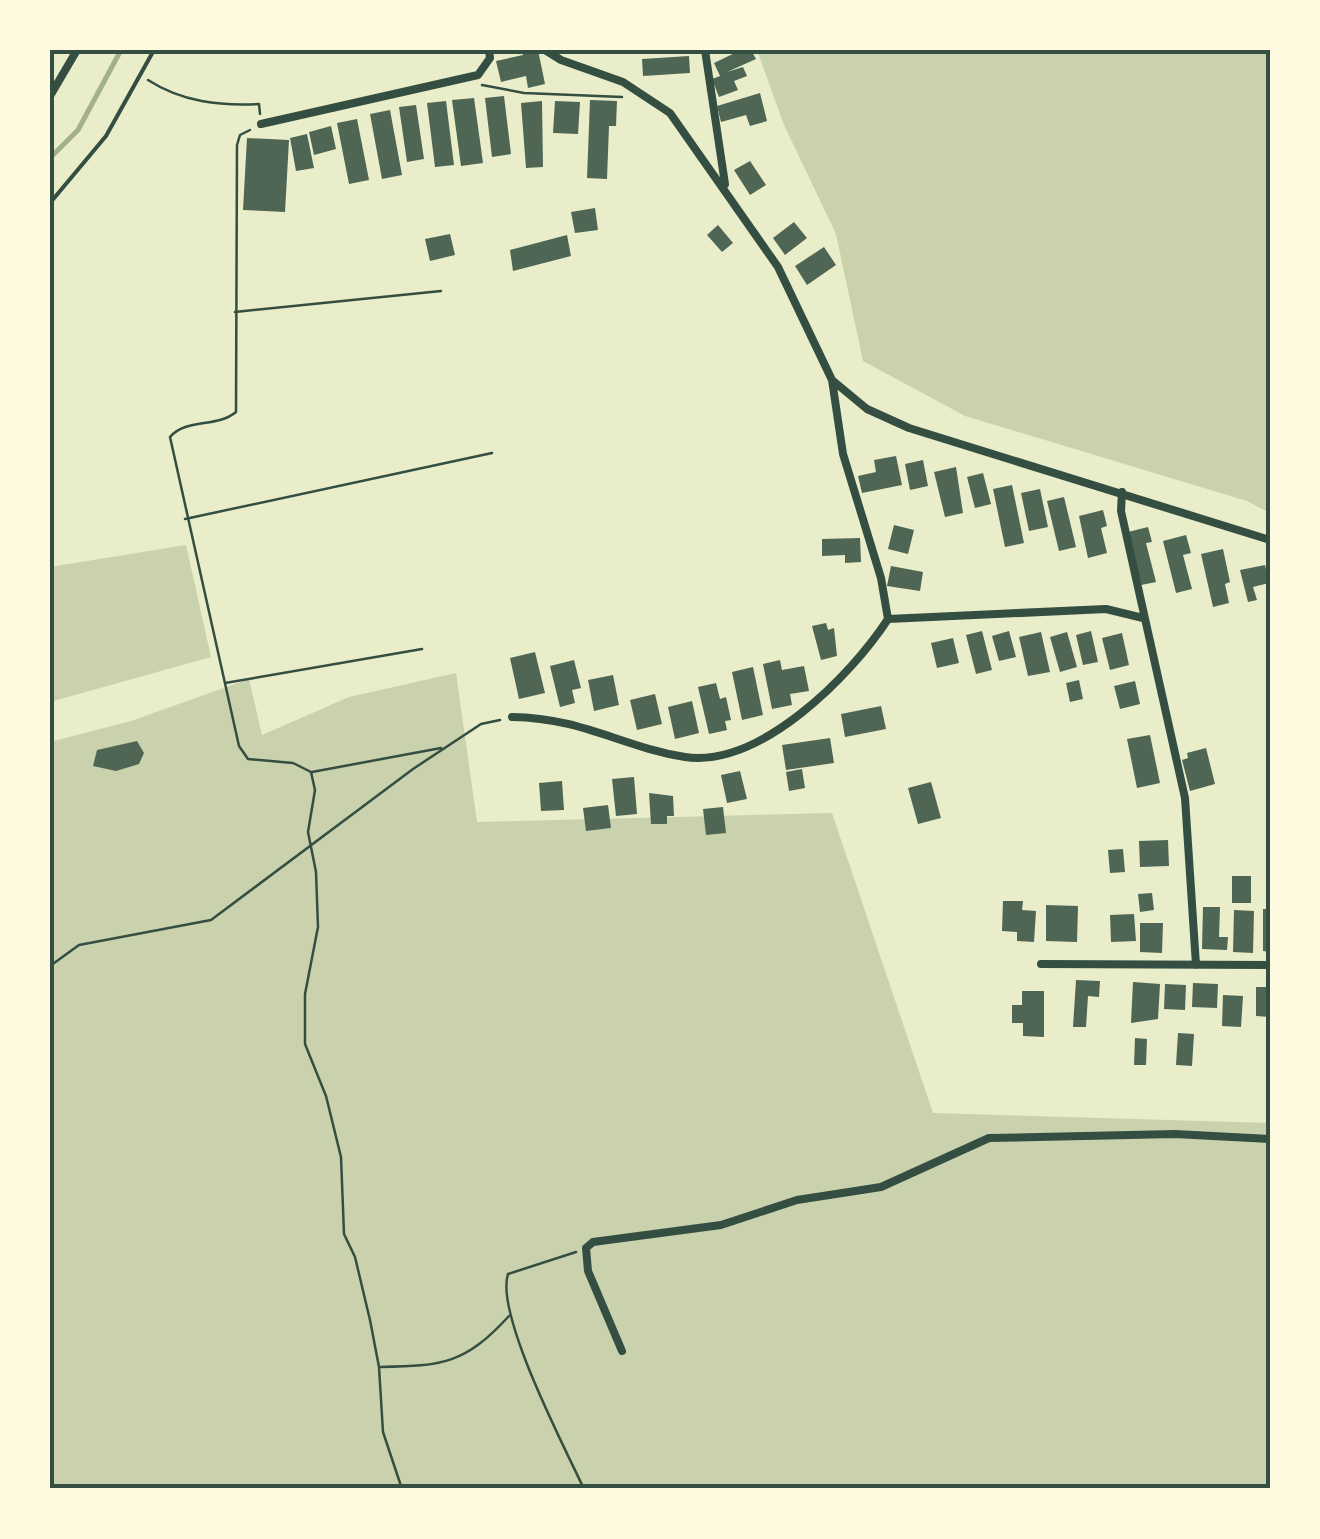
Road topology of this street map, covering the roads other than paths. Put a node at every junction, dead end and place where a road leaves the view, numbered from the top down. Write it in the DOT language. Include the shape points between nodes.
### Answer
graph roads {
  1 [pos="77,50"];
  2 [pos="154,50"];
  3 [pos="489,50"];
  4 [pos="545,50"];
  5 [pos="705,50"];
  6 [pos="50,96"];
  7 [pos="261,124"];
  8 [pos="726,188"];
  9 [pos="50,203"];
  10 [pos="832,380"];
  11 [pos="1122,492"];
  12 [pos="1270,540"];
  13 [pos="1143,618"];
  14 [pos="888,619"];
  15 [pos="512,717"];
  16 [pos="1041,964"];
  17 [pos="1196,965"];
  18 [pos="1270,965"];
  19 [pos="1270,1139"];
  20 [pos="622,1351"];
  1 -- 6 [label="street"];
  2 -- 9 [label="lane" via="106,136"];
  3 -- 7 [label="street" via="478,75"];
  4 -- 8 [label="street" via="670,113"];
  5 -- 8 [label="street"];
  8 -- 10 [label="street" via="778,267"];
  10 -- 11 [label="street" via="867,409 909,428"];
  10 -- 14 [label="street" via="843,454"];
  11 -- 12 [label="street"];
  11 -- 13 [label="street"];
  13 -- 14 [label="street" via="1106,609"];
  13 -- 17 [label="street" via="1190,834"];
  14 -- 15 [label="street" via="833,687 794,720 727,752 687,757 572,722"];
  16 -- 17 [label="street"];
  17 -- 18 [label="street"];
  19 -- 20 [label="street" via="990,1138 881,1187 797,1200 720,1225 593,1242 586,1248 588,1271"];
}
